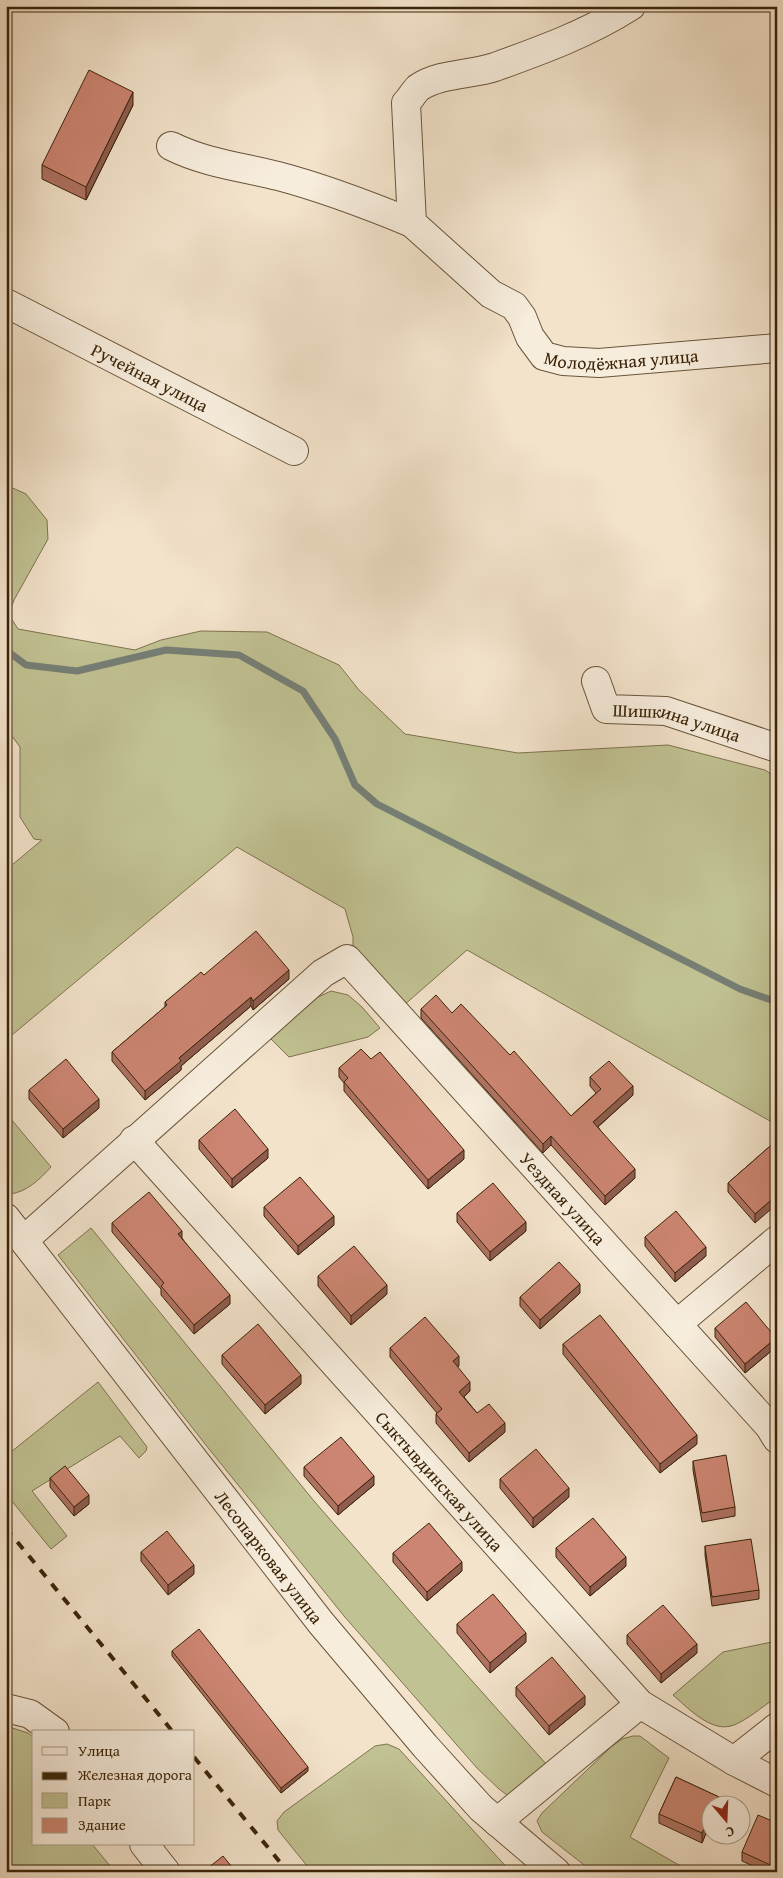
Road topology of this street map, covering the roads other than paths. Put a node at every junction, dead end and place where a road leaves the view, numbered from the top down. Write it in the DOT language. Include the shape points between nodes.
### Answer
graph roads {
  1 [pos="631,6"];
  2 [pos="171,146"];
  3 [pos="412,223"];
  4 [pos="6,303"];
  5 [pos="777,348"];
  6 [pos="294,451"];
  7 [pos="596,681"];
  8 [pos="777,748"];
  9 [pos="134,1140"];
  10 [pos="6,1218"];
  11 [pos="24,1240"];
  12 [pos="777,1240"];
  13 [pos="677,1324"];
  14 [pos="777,1439"];
  15 [pos="640,1704"];
  16 [pos="6,1708"];
  17 [pos="777,1727"];
  18 [pos="52,1730"];
  19 [pos="734,1761"];
  20 [pos="777,1783"];
  21 [pos="497,1822"];
  22 [pos="146,1846"];
  23 [pos="166,1872"];
  24 [pos="556,1872"];
  1 -- 3 [label="street" via="550,47 486,70 437,80 418,89 406,103"];
  2 -- 3 [label="street" via="191,156 348,196"];
  3 -- 5 [label="street, Молодёжная улица" via="491,294 514,306 544,356 563,361 599,363"];
  4 -- 6 [label="street, Ручейная улица"];
  7 -- 8 [label="street, Шишкина улица" via="606,709 666,711"];
  9 -- 11 [label="street"];
  9 -- 13 [label="street, Уездная улица" via="323,973 347,959"];
  9 -- 15 [label="street, Сыктывдинская улица"];
  10 -- 11 [label="street, Лесопарковая улица"];
  11 -- 21 [label="street, Лесопарковая улица" via="321,1623 425,1746"];
  12 -- 13 [label="street"];
  13 -- 14 [label="street, Уездная улица"];
  15 -- 19 [label="street, Сыктывдинская улица"];
  15 -- 21 [label="street"];
  16 -- 18 [label="street" via="30,1714"];
  17 -- 19 [label="street"];
  19 -- 20 [label="street, Сыктывдинская улица"];
  21 -- 24 [label="street, Лесопарковая улица"];
  22 -- 23 [label="street"];
}
